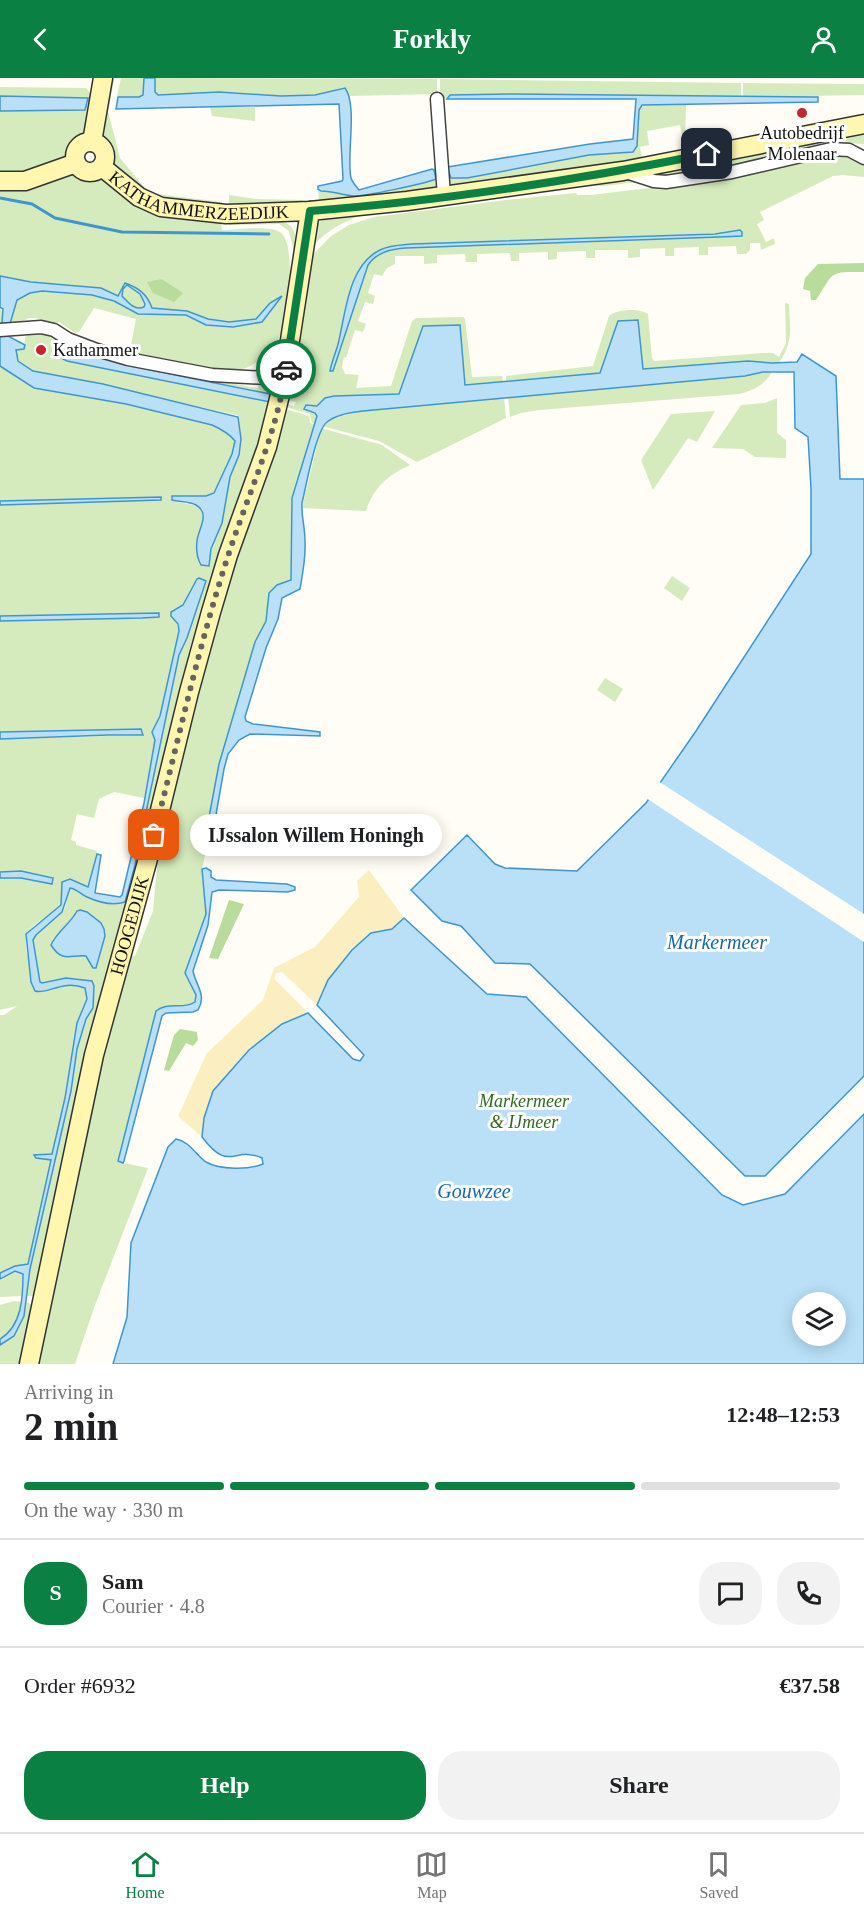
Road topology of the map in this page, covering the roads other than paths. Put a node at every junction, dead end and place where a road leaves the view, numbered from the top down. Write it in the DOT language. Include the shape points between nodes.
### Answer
graph roads {
  1 [pos="103,78"];
  2 [pos="437,99"];
  3 [pos="864,124"];
  4 [pos="92,142"];
  5 [pos="864,158"];
  6 [pos="76,162"];
  7 [pos="102,167"];
  8 [pos="623,171"];
  9 [pos="0,181"];
  10 [pos="444,196"];
  11 [pos="310,211"];
  12 [pos="0,330"];
  13 [pos="284,379"];
  14 [pos="29,1364"];
  1 -- 4 [label="street"];
  2 -- 10 [label="street"];
  3 -- 8 [label="street, KATHAMMERZEEDIJK"];
  4 -- 6 [label="street" via="80,146"];
  4 -- 7 [label="street" via="100,145 105,154"];
  5 -- 8 [label="street" via="849,150 831,149 732,172 666,182"];
  6 -- 7 [label="street" via="85,171"];
  6 -- 9 [label="street" via="25,182"];
  7 -- 11 [label="street, KATHAMMERZEEDIJK" via="139,197 161,207 226,214"];
  8 -- 10 [label="street, KATHAMMERZEEDIJK"];
  10 -- 11 [label="street, KATHAMMERZEEDIJK"];
  11 -- 13 [label="street, HOOGEDIJK"];
  12 -- 13 [label="street" via="41,327 128,359 212,375"];
  13 -- 14 [label="street, HOOGEDIJK" via="267,447 211,612 93,1055"];
}
